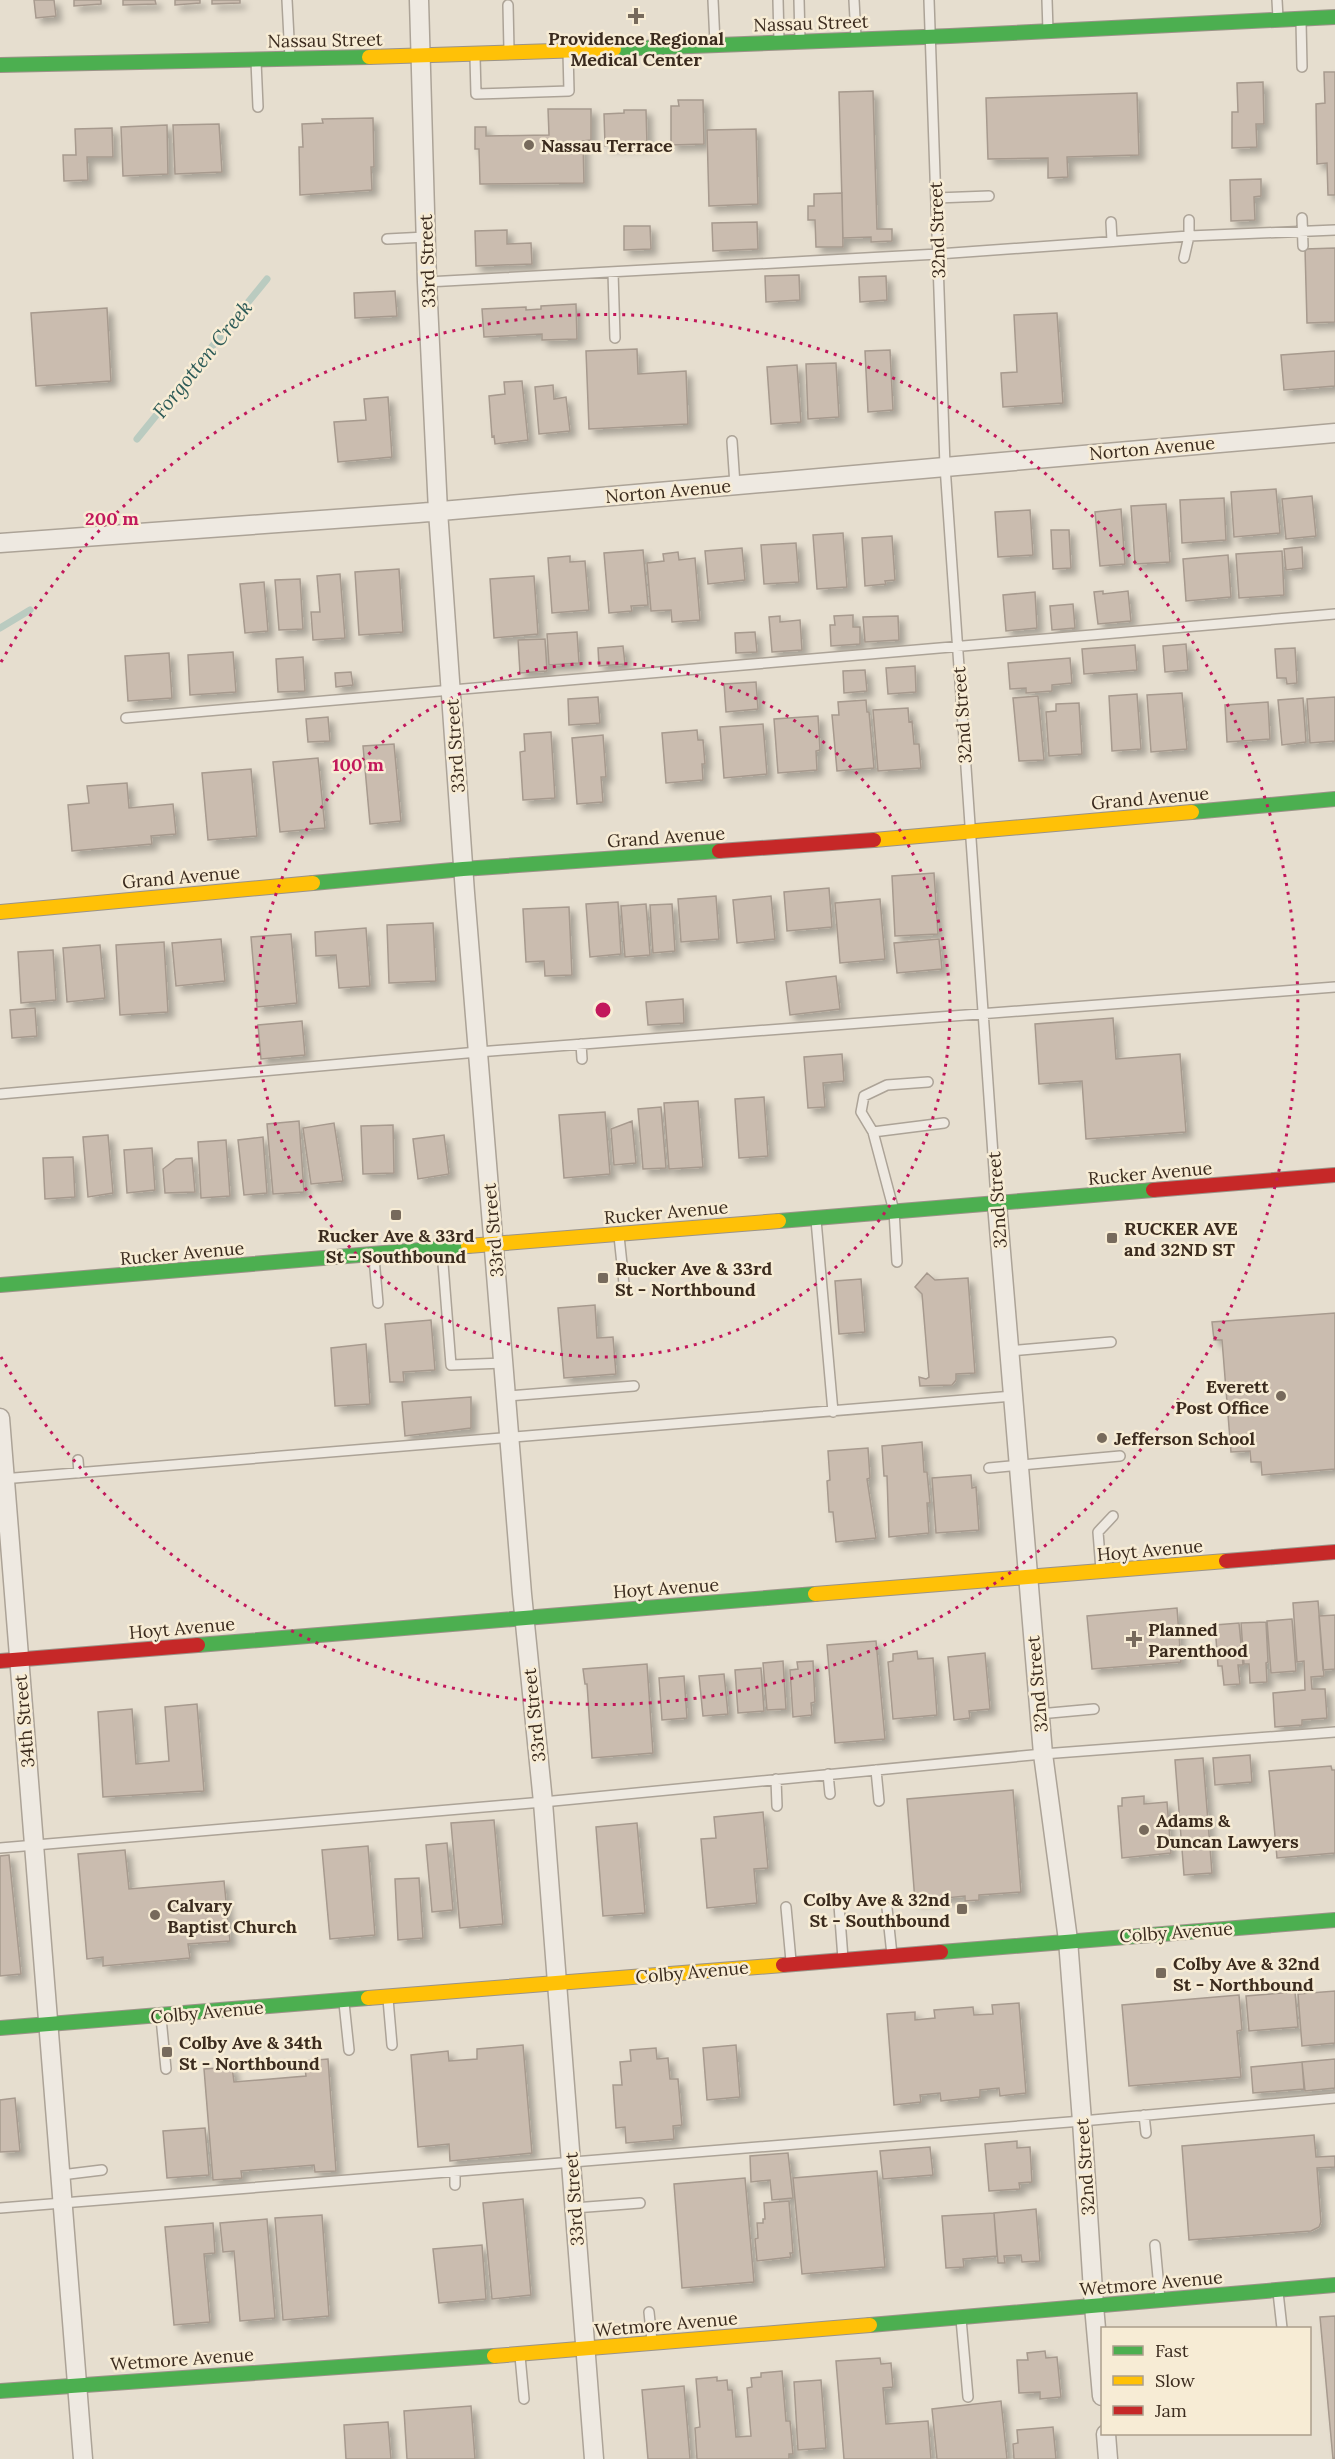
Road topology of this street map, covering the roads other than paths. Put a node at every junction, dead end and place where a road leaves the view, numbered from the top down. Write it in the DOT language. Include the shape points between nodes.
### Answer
graph roads {
  1 [pos="287,0"];
  2 [pos="418,0"];
  3 [pos="713,0"];
  4 [pos="778,0"];
  5 [pos="799,0"];
  6 [pos="854,0"];
  7 [pos="929,0"];
  8 [pos="1047,0"];
  9 [pos="1277,0"];
  10 [pos="507,5"];
  11 [pos="1335,17"];
  12 [pos="1301,19"];
  13 [pos="1278,20"];
  14 [pos="1048,31"];
  15 [pos="932,36"];
  16 [pos="856,39"];
  17 [pos="800,41"];
  18 [pos="779,42"];
  19 [pos="715,43"];
  20 [pos="568,50"];
  21 [pos="509,52"];
  22 [pos="475,54"];
  23 [pos="421,56"];
  24 [pos="290,59"];
  25 [pos="256,60"];
  26 [pos="0,65"];
  27 [pos="1302,67"];
  28 [pos="258,107"];
  29 [pos="989,196"];
  30 [pos="936,198"];
  31 [pos="1302,218"];
  32 [pos="1189,220"];
  33 [pos="1111,222"];
  34 [pos="1335,230"];
  35 [pos="1303,231"];
  36 [pos="1189,236"];
  37 [pos="426,237"];
  38 [pos="387,239"];
  39 [pos="1112,241"];
  40 [pos="1303,246"];
  41 [pos="938,254"];
  42 [pos="1184,258"];
  43 [pos="613,272"];
  44 [pos="427,282"];
  45 [pos="615,338"];
  46 [pos="1335,433"];
  47 [pos="732,441"];
  48 [pos="945,466"];
  49 [pos="735,485"];
  50 [pos="438,511"];
  51 [pos="0,543"];
  52 [pos="1335,614"];
  53 [pos="957,645"];
  54 [pos="451,692"];
  55 [pos="126,718"];
  56 [pos="1335,799"];
  57 [pos="970,832"];
  58 [pos="464,869"];
  59 [pos="0,912"];
  60 [pos="1335,987"];
  61 [pos="983,1013"];
  62 [pos="581,1044"];
  63 [pos="478,1052"];
  64 [pos="582,1059"];
  65 [pos="928,1082"];
  66 [pos="0,1094"];
  67 [pos="944,1123"];
  68 [pos="873,1132"];
  69 [pos="1335,1175"];
  70 [pos="997,1204"];
  71 [pos="894,1211"];
  72 [pos="816,1218"];
  73 [pos="619,1234"];
  74 [pos="495,1244"];
  75 [pos="442,1249"];
  76 [pos="374,1255"];
  77 [pos="897,1262"];
  78 [pos="624,1283"];
  79 [pos="0,1285"];
  80 [pos="378,1303"];
  81 [pos="1111,1342"];
  82 [pos="1009,1352"];
  83 [pos="504,1363"];
  84 [pos="634,1386"];
  85 [pos="507,1396"];
  86 [pos="1013,1396"];
  87 [pos="833,1412"];
  88 [pos="0,1418"];
  89 [pos="510,1439"];
  90 [pos="1120,1456"];
  91 [pos="78,1460"];
  92 [pos="1019,1466"];
  93 [pos="989,1468"];
  94 [pos="79,1473"];
  95 [pos="2,1479"];
  96 [pos="1113,1516"];
  97 [pos="1335,1552"];
  98 [pos="1102,1572"];
  99 [pos="1028,1578"];
  100 [pos="524,1617"];
  101 [pos="19,1659"];
  102 [pos="0,1661"];
  103 [pos="1094,1709"];
  104 [pos="1040,1714"];
  105 [pos="1335,1732"];
  106 [pos="1043,1754"];
  107 [pos="876,1770"];
  108 [pos="828,1774"];
  109 [pos="776,1779"];
  110 [pos="830,1794"];
  111 [pos="879,1801"];
  112 [pos="543,1802"];
  113 [pos="777,1806"];
  114 [pos="34,1846"];
  115 [pos="0,1848"];
  116 [pos="839,1905"];
  117 [pos="786,1907"];
  118 [pos="887,1908"];
  119 [pos="1335,1920"];
  120 [pos="1068,1940"];
  121 [pos="892,1955"];
  122 [pos="843,1959"];
  123 [pos="792,1964"];
  124 [pos="557,1983"];
  125 [pos="388,1997"];
  126 [pos="344,2001"];
  127 [pos="161,2015"];
  128 [pos="48,2025"];
  129 [pos="0,2028"];
  130 [pos="392,2045"];
  131 [pos="349,2050"];
  132 [pos="166,2069"];
  133 [pos="1335,2098"];
  134 [pos="1144,2115"];
  135 [pos="1082,2121"];
  136 [pos="1146,2133"];
  137 [pos="571,2163"];
  138 [pos="102,2170"];
  139 [pos="455,2172"];
  140 [pos="61,2175"];
  141 [pos="456,2185"];
  142 [pos="640,2203"];
  143 [pos="63,2204"];
  144 [pos="0,2208"];
  145 [pos="574,2208"];
  146 [pos="1155,2245"];
  147 [pos="1335,2285"];
  148 [pos="1278,2290"];
  149 [pos="1160,2300"];
  150 [pos="1094,2306"];
  151 [pos="649,2312"];
  152 [pos="960,2317"];
  153 [pos="1282,2327"];
  154 [pos="652,2343"];
  155 [pos="585,2349"];
  156 [pos="520,2354"];
  157 [pos="77,2385"];
  158 [pos="1101,2386"];
  159 [pos="0,2391"];
  160 [pos="968,2397"];
  161 [pos="524,2399"];
  162 [pos="1106,2435"];
  163 [pos="83,2459"];
  164 [pos="594,2459"];
  165 [pos="1108,2459"];
  1 -- 24 [label="lane"];
  2 -- 23 [label="street, 33rd Street"];
  3 -- 19 [label="lane"];
  4 -- 18 [label="lane"];
  5 -- 17 [label="lane"];
  6 -- 16 [label="lane"];
  7 -- 15 [label="lane, 32nd Street"];
  8 -- 14 [label="lane"];
  9 -- 13 [label="lane"];
  10 -- 21 [label="lane"];
  11 -- 12 [label="street, Nassau Street"];
  12 -- 13 [label="street, Nassau Street"];
  12 -- 27 [label="lane"];
  13 -- 14 [label="street, Nassau Street"];
  14 -- 15 [label="street, Nassau Street"];
  15 -- 16 [label="street, Nassau Street"];
  15 -- 30 [label="lane, 32nd Street"];
  16 -- 17 [label="street, Nassau Street"];
  17 -- 18 [label="street, Nassau Street"];
  18 -- 19 [label="street, Nassau Street"];
  19 -- 20 [label="street, Nassau Street"];
  20 -- 21 [label="street, Nassau Street"];
  20 -- 22 [label="lane" via="569,91 476,94"];
  21 -- 22 [label="street, Nassau Street"];
  22 -- 23 [label="street, Nassau Street"];
  23 -- 24 [label="street, Nassau Street"];
  23 -- 37 [label="street, 33rd Street"];
  24 -- 25 [label="street, Nassau Street"];
  25 -- 26 [label="street, Nassau Street"];
  25 -- 28 [label="lane"];
  29 -- 30 [label="lane"];
  30 -- 41 [label="lane, 32nd Street"];
  31 -- 35 [label="lane"];
  32 -- 36 [label="lane"];
  33 -- 39 [label="lane"];
  34 -- 35 [label="lane"];
  35 -- 36 [label="lane"];
  35 -- 40 [label="lane"];
  36 -- 39 [label="lane"];
  36 -- 42 [label="lane"];
  37 -- 38 [label="lane"];
  37 -- 44 [label="street, 33rd Street"];
  39 -- 41 [label="lane"];
  41 -- 43 [label="lane"];
  41 -- 48 [label="lane, 32nd Street"];
  43 -- 44 [label="lane"];
  43 -- 45 [label="lane"];
  44 -- 50 [label="street, 33rd Street"];
  46 -- 48 [label="street, Norton Avenue"];
  47 -- 49 [label="lane"];
  48 -- 49 [label="street, Norton Avenue"];
  48 -- 53 [label="lane, 32nd Street"];
  49 -- 50 [label="street, Norton Avenue"];
  50 -- 51 [label="street, Norton Avenue"];
  50 -- 54 [label="street, 33rd Street"];
  52 -- 53 [label="lane"];
  53 -- 54 [label="lane"];
  53 -- 57 [label="lane, 32nd Street"];
  54 -- 55 [label="lane"];
  54 -- 58 [label="street, 33rd Street"];
  56 -- 57 [label="street, Grand Avenue"];
  57 -- 58 [label="street, Grand Avenue"];
  57 -- 61 [label="lane, 32nd Street"];
  58 -- 59 [label="street, Grand Avenue"];
  58 -- 63 [label="street, 33rd Street"];
  60 -- 61 [label="lane"];
  61 -- 62 [label="lane"];
  61 -- 70 [label="lane, 32nd Street"];
  62 -- 63 [label="lane"];
  62 -- 64 [label="lane"];
  63 -- 66 [label="lane"];
  63 -- 74 [label="street, 33rd Street"];
  65 -- 68 [label="lane" via="887,1085 864,1096 861,1112"];
  67 -- 68 [label="lane"];
  68 -- 71 [label="lane"];
  69 -- 70 [label="street, Rucker Avenue"];
  70 -- 71 [label="street, Rucker Avenue"];
  70 -- 82 [label="street, 32nd Street"];
  71 -- 72 [label="street, Rucker Avenue"];
  71 -- 77 [label="lane"];
  72 -- 73 [label="street, Rucker Avenue"];
  72 -- 87 [label="lane"];
  73 -- 74 [label="street, Rucker Avenue"];
  73 -- 78 [label="lane"];
  74 -- 75 [label="street, Rucker Avenue"];
  74 -- 83 [label="street, 33rd Street"];
  75 -- 76 [label="street, Rucker Avenue"];
  75 -- 83 [label="lane" via="451,1365"];
  76 -- 79 [label="street, Rucker Avenue"];
  76 -- 80 [label="lane"];
  81 -- 82 [label="lane"];
  82 -- 86 [label="street, 32nd Street"];
  83 -- 85 [label="street, 33rd Street"];
  84 -- 85 [label="lane"];
  85 -- 89 [label="street, 33rd Street"];
  86 -- 87 [label="lane"];
  86 -- 92 [label="street, 32nd Street"];
  87 -- 89 [label="lane"];
  88 -- 95 [label="street, 34th Street"];
  89 -- 94 [label="lane"];
  89 -- 100 [label="street, 33rd Street"];
  90 -- 92 [label="lane"];
  91 -- 94 [label="lane"];
  92 -- 93 [label="lane"];
  92 -- 99 [label="street, 32nd Street"];
  94 -- 95 [label="lane"];
  95 -- 101 [label="street, 34th Street"];
  96 -- 98 [label="lane" via="1098,1532"];
  97 -- 98 [label="street, Hoyt Avenue"];
  98 -- 99 [label="street, Hoyt Avenue"];
  99 -- 100 [label="street, Hoyt Avenue"];
  99 -- 104 [label="street, 32nd Street"];
  100 -- 101 [label="street, Hoyt Avenue"];
  100 -- 112 [label="street, 33rd Street"];
  101 -- 102 [label="street, Hoyt Avenue"];
  101 -- 114 [label="street, 34th Street"];
  103 -- 104 [label="lane"];
  104 -- 106 [label="street, 32nd Street"];
  105 -- 106 [label="lane"];
  106 -- 107 [label="lane"];
  106 -- 120 [label="street, 32nd Street"];
  107 -- 108 [label="lane"];
  107 -- 111 [label="lane"];
  108 -- 109 [label="lane"];
  108 -- 110 [label="lane"];
  109 -- 112 [label="lane"];
  109 -- 113 [label="lane"];
  112 -- 114 [label="lane"];
  112 -- 124 [label="street, 33rd Street"];
  114 -- 115 [label="lane"];
  114 -- 128 [label="street, 34th Street"];
  116 -- 122 [label="lane"];
  117 -- 123 [label="lane"];
  118 -- 121 [label="lane"];
  119 -- 120 [label="street, Colby Avenue"];
  120 -- 121 [label="street, Colby Avenue"];
  120 -- 135 [label="street, 32nd Street"];
  121 -- 122 [label="street, Colby Avenue"];
  122 -- 123 [label="street, Colby Avenue"];
  123 -- 124 [label="street, Colby Avenue"];
  124 -- 125 [label="street, Colby Avenue"];
  124 -- 137 [label="street, 33rd Street"];
  125 -- 126 [label="street, Colby Avenue"];
  125 -- 130 [label="lane"];
  126 -- 127 [label="street, Colby Avenue"];
  126 -- 131 [label="lane"];
  127 -- 128 [label="street, Colby Avenue"];
  127 -- 132 [label="lane"];
  128 -- 129 [label="street, Colby Avenue"];
  128 -- 140 [label="street"];
  133 -- 134 [label="lane"];
  134 -- 135 [label="lane"];
  134 -- 136 [label="lane"];
  135 -- 137 [label="lane"];
  135 -- 150 [label="street, 32nd Street"];
  137 -- 139 [label="lane"];
  137 -- 145 [label="street, 33rd Street"];
  138 -- 140 [label="lane"];
  139 -- 141 [label="lane"];
  139 -- 143 [label="lane"];
  140 -- 143 [label="street"];
  142 -- 145 [label="lane"];
  143 -- 144 [label="lane"];
  143 -- 157 [label="street"];
  145 -- 155 [label="street, 33rd Street"];
  146 -- 149 [label="lane"];
  147 -- 148 [label="street, Wetmore Avenue"];
  148 -- 149 [label="street, Wetmore Avenue"];
  148 -- 153 [label="lane"];
  149 -- 150 [label="street, Wetmore Avenue"];
  150 -- 152 [label="street, Wetmore Avenue"];
  150 -- 158 [label="street, 32nd Street"];
  151 -- 154 [label="lane"];
  152 -- 154 [label="street, Wetmore Avenue"];
  152 -- 160 [label="lane"];
  154 -- 155 [label="street, Wetmore Avenue"];
  155 -- 156 [label="street, Wetmore Avenue"];
  155 -- 164 [label="street, 33rd Street"];
  156 -- 157 [label="street, Wetmore Avenue"];
  156 -- 161 [label="lane"];
  157 -- 159 [label="street, Wetmore Avenue"];
  157 -- 163 [label="street"];
  162 -- 165 [label="street"];
}
